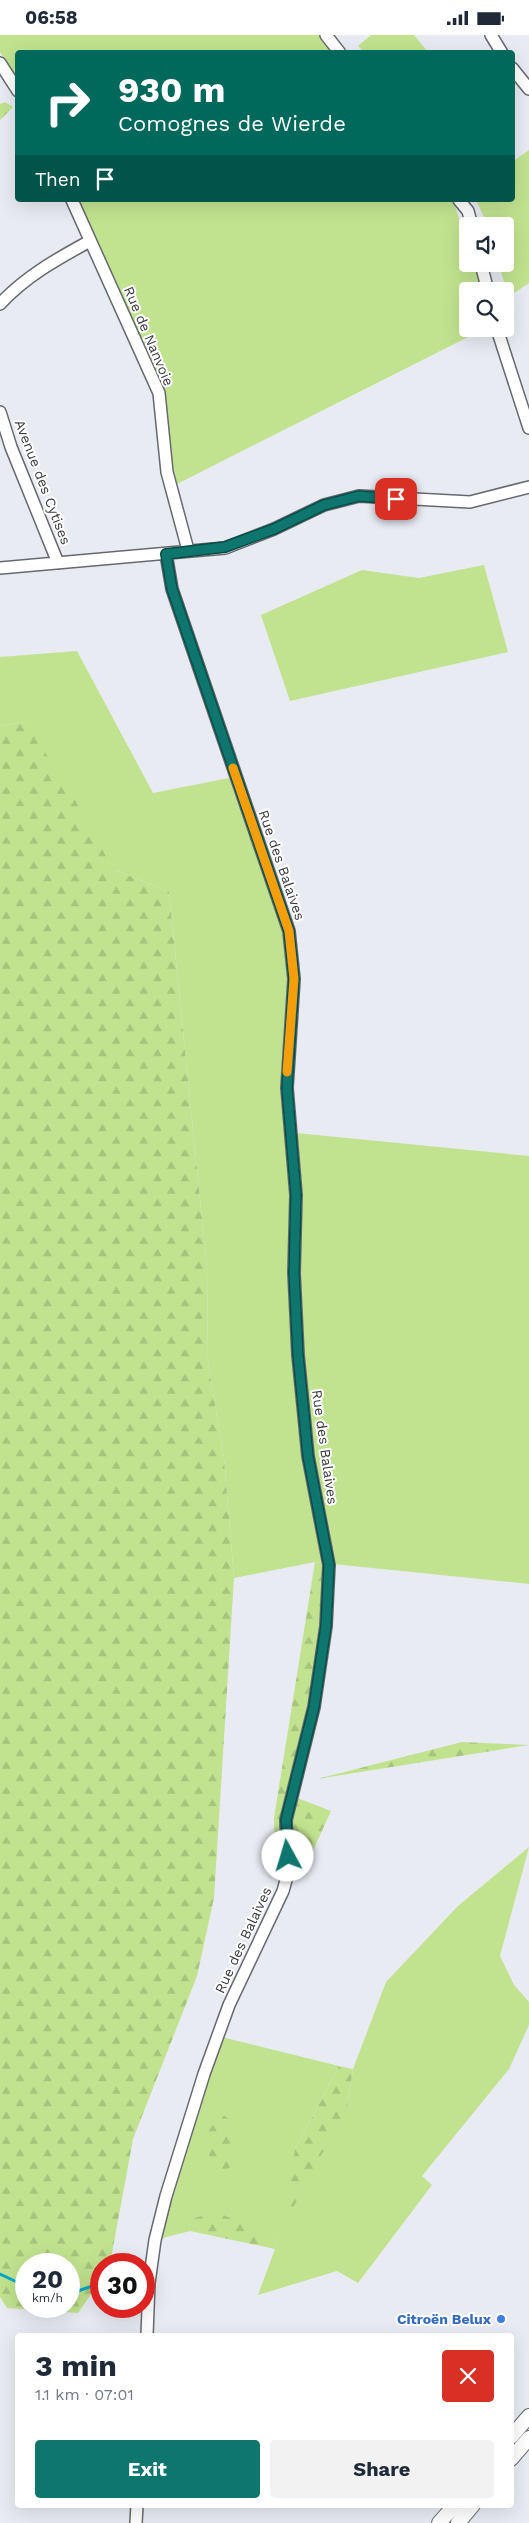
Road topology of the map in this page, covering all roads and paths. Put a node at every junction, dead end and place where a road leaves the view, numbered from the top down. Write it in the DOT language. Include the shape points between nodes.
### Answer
graph roads {
  1 [pos="326,35"];
  2 [pos="491,35"];
  3 [pos="338,50"];
  4 [pos="500,50"];
  5 [pos="0,63"];
  6 [pos="515,72"];
  7 [pos="15,86"];
  8 [pos="529,89"];
  9 [pos="73,202"];
  10 [pos="461,202"];
  11 [pos="470,217"];
  12 [pos="90,241"];
  13 [pos="0,304"];
  14 [pos="500,337"];
  15 [pos="0,412"];
  16 [pos="529,428"];
  17 [pos="5,446"];
  18 [pos="529,487"];
  19 [pos="188,550"];
  20 [pos="166,554"];
  21 [pos="58,563"];
  22 [pos="0,569"];
  23 [pos="147,2333"];
  24 [pos="529,2416"];
  25 [pos="514,2434"];
  26 [pos="529,2438"];
  27 [pos="514,2456"];
  28 [pos="137,2508"];
  29 [pos="452,2508"];
  30 [pos="470,2508"];
  31 [pos="136,2523"];
  32 [pos="440,2523"];
  33 [pos="458,2523"];
  1 -- 3 [label="street"];
  2 -- 4 [label="street"];
  5 -- 7 [label="street"];
  6 -- 8 [label="street"];
  9 -- 12 [label="street, Rue de Nanvoie"];
  10 -- 11 [label="street"];
  12 -- 13 [label="street" via="20,283"];
  12 -- 19 [label="street, Rue de Nanvoie" via="159,393 167,473"];
  14 -- 16 [label="street"];
  15 -- 17 [label="street, Avenue des Cytises"];
  17 -- 21 [label="street, Avenue des Cytises"];
  18 -- 19 [label="street" via="470,502 359,496 324,505 274,529 225,547"];
  19 -- 20 [label="street"];
  20 -- 21 [label="street"];
  20 -- 23 [label="street, Rue des Balaives" via="172,589 292,947 294,979 287,1088 296,1195 294,1273 298,1355 308,1456 329,1565 326,1626 314,1707 286,1820 288,1873 283,1891 229,2005 166,2195 149,2283"];
  21 -- 22 [label="street"];
  24 -- 25 [label="main road"];
  26 -- 27 [label="main road"];
  28 -- 31 [label="street"];
  29 -- 32 [label="main road"];
  30 -- 33 [label="main road"];
}
